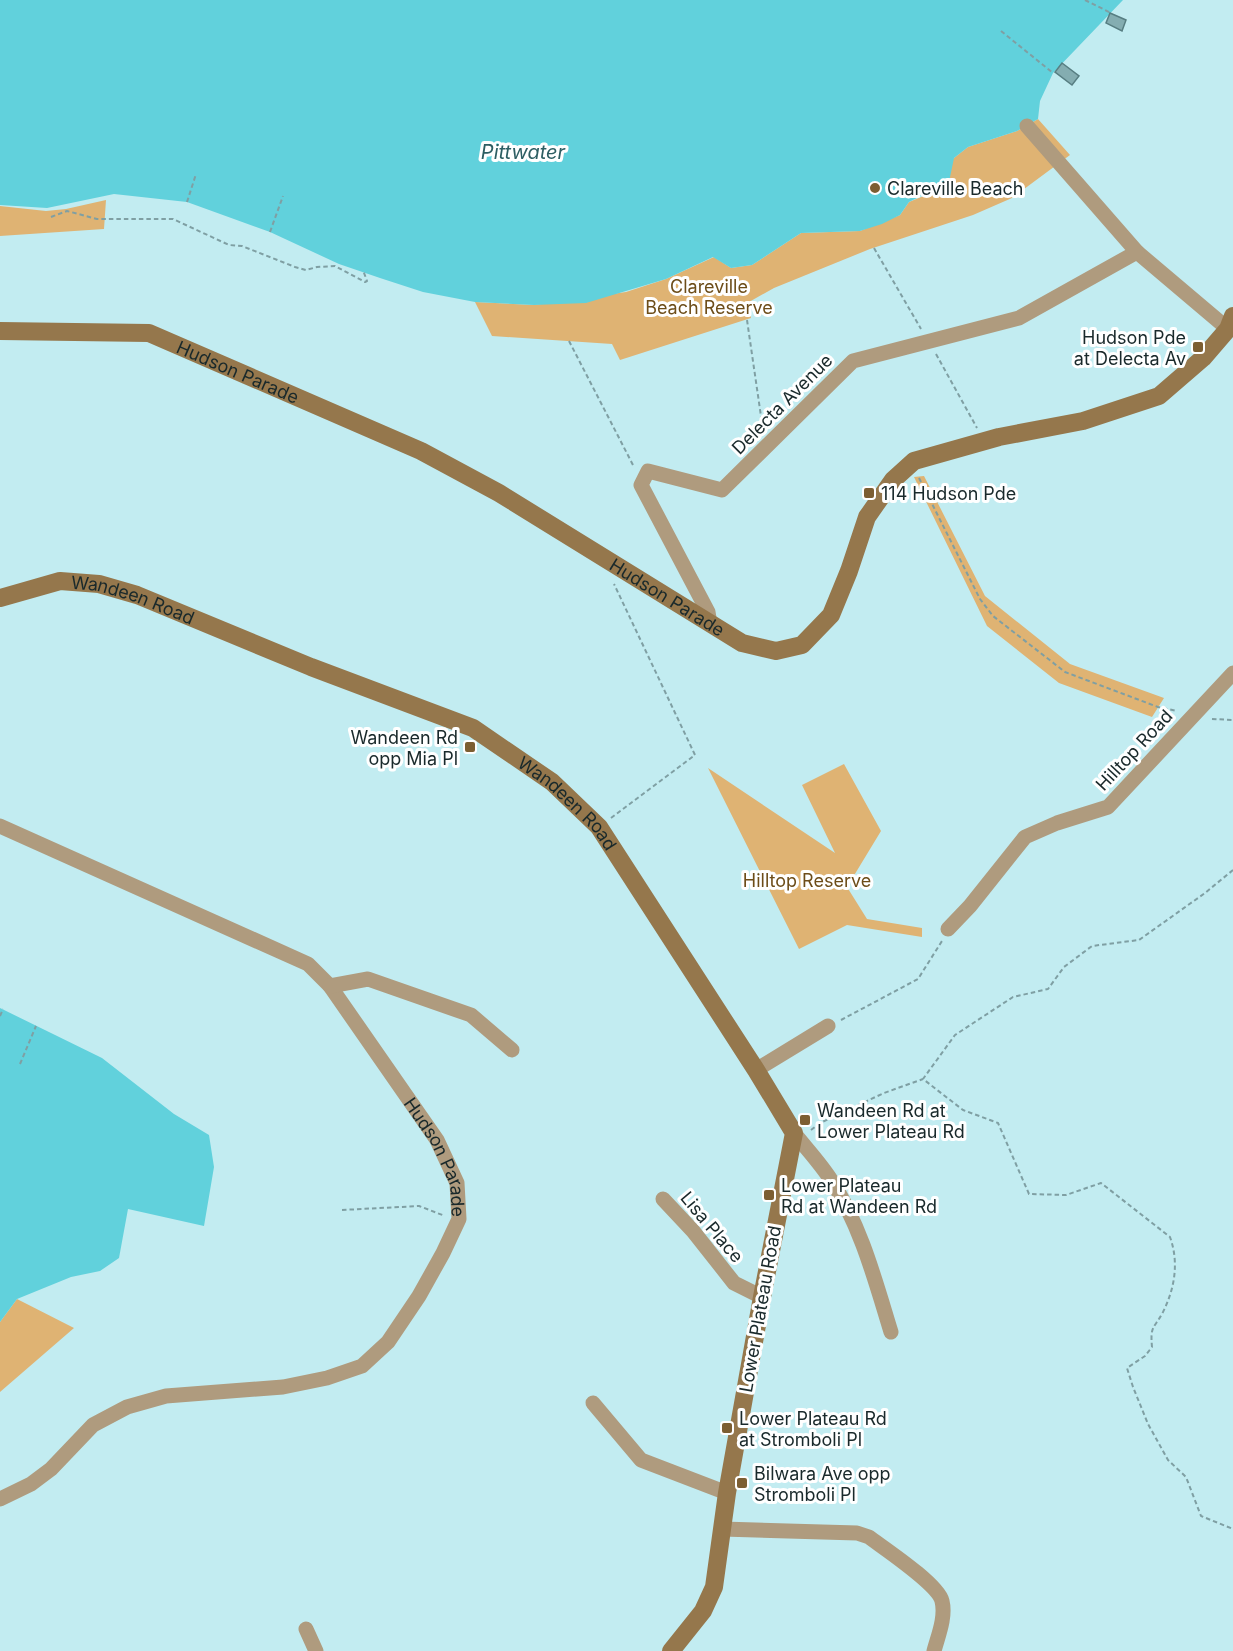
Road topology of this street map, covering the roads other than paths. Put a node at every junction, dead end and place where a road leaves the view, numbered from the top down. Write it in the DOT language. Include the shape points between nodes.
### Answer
graph roads {
  1 [pos="1027,126"];
  2 [pos="1137,252"];
  3 [pos="1231,322"];
  4 [pos="0,331"];
  5 [pos="0,598"];
  6 [pos="710,624"];
  7 [pos="1233,673"];
  8 [pos="0,826"];
  9 [pos="948,929"];
  10 [pos="330,986"];
  11 [pos="828,1026"];
  12 [pos="512,1050"];
  13 [pos="756,1070"];
  14 [pos="796,1135"];
  15 [pos="663,1199"];
  16 [pos="762,1297"];
  17 [pos="891,1332"];
  18 [pos="593,1403"];
  19 [pos="727,1493"];
  20 [pos="0,1499"];
  21 [pos="722,1529"];
  22 [pos="306,1629"];
  23 [pos="316,1651"];
  24 [pos="671,1651"];
  25 [pos="934,1651"];
  1 -- 2 [label="street"];
  2 -- 3 [label="street"];
  2 -- 6 [label="street, Delecta Avenue" via="1019,318 853,361 722,490 648,471 641,485 708,612"];
  3 -- 6 [label="street, Hudson Parade" via="1203,358 1159,396 1083,421 999,437 914,461 893,480 867,517 831,615 802,645 776,651 742,643"];
  4 -- 6 [label="street, Hudson Parade" via="149,333 421,451 499,493"];
  5 -- 13 [label="street, Wandeen Road" via="60,581 99,584 136,595 473,728 552,782 599,827"];
  7 -- 9 [label="street, Hilltop Road" via="1108,807 1025,837"];
  8 -- 10 [label="street, Hudson Parade" via="308,964"];
  10 -- 12 [label="street" via="368,979 471,1015"];
  10 -- 20 [label="street, Hudson Parade" via="437,1140 457,1183 459,1221 419,1296 388,1342 362,1366 283,1387 166,1396 127,1407 93,1425 31,1484"];
  11 -- 13 [label="street"];
  13 -- 14 [label="street, Wandeen Road"];
  14 -- 16 [label="street, Lower Plateau Road"];
  14 -- 17 [label="street, Wandeen Road" via="831,1180 851,1218 869,1259"];
  15 -- 16 [label="street, Lisa Place" via="734,1283"];
  16 -- 19 [label="street, Lower Plateau Road"];
  18 -- 19 [label="street" via="641,1460"];
  19 -- 21 [label="street, Lower Plateau Road"];
  21 -- 24 [label="street, Lower Plateau Road" via="714,1587 702,1611"];
  21 -- 25 [label="street" via="857,1533 869,1537 935,1587 942,1600 943,1615"];
  22 -- 23 [label="street"];
}
